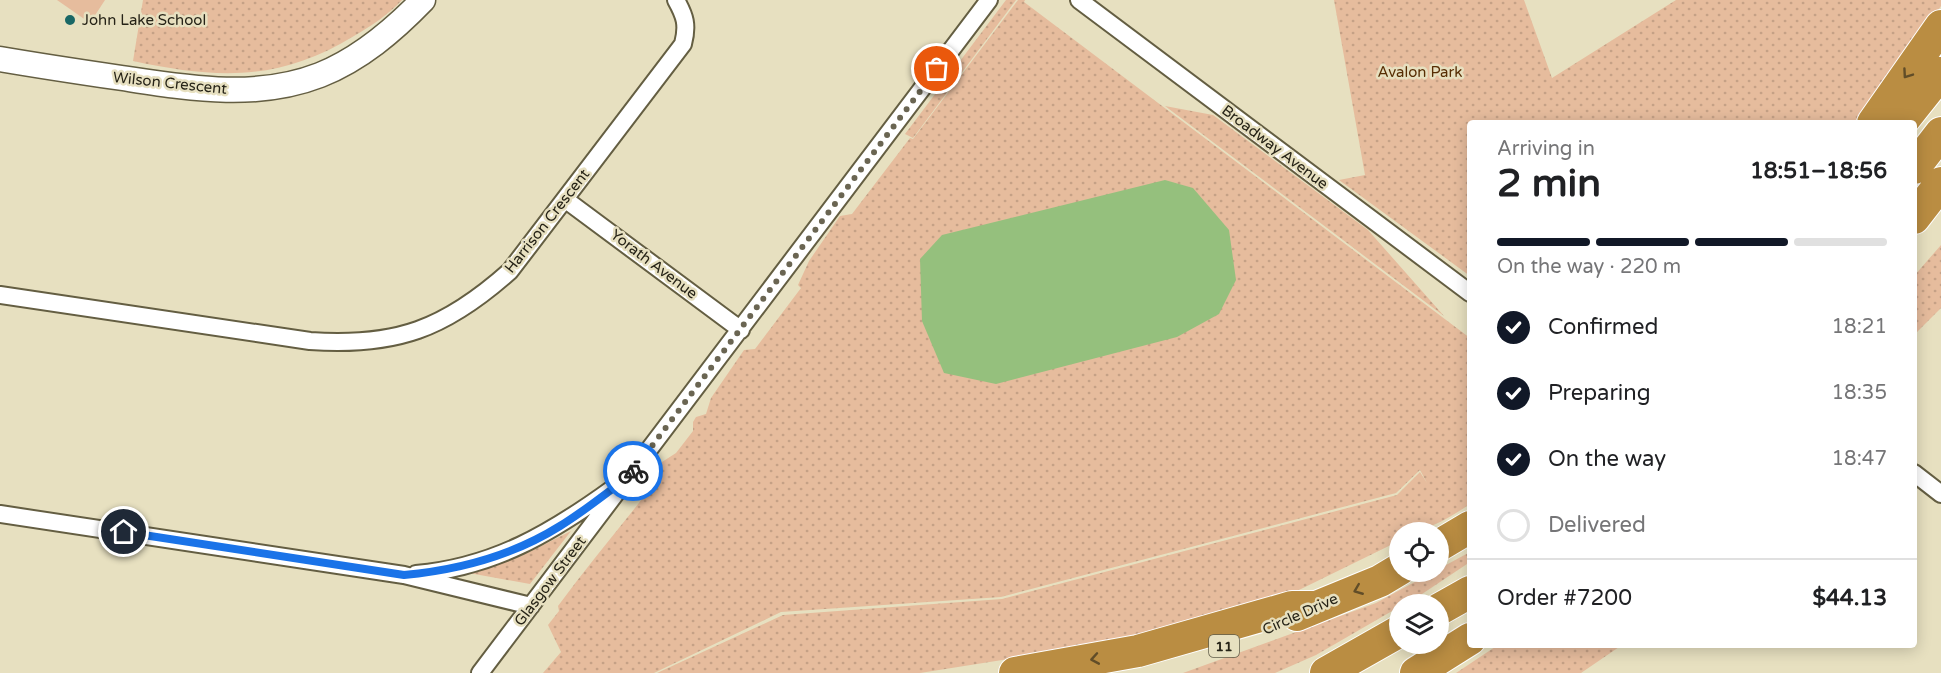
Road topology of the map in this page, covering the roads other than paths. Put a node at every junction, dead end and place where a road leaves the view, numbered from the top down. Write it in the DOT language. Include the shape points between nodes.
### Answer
graph roads {
  1 [pos="423,0"];
  2 [pos="676,0"];
  3 [pos="989,0"];
  4 [pos="1079,0"];
  5 [pos="1941,26"];
  6 [pos="0,59"];
  7 [pos="1941,73"];
  8 [pos="1875,120"];
  9 [pos="1903,120"];
  10 [pos="1941,133"];
  11 [pos="1917,164"];
  12 [pos="1941,183"];
  13 [pos="566,200"];
  14 [pos="1917,214"];
  15 [pos="1941,218"];
  16 [pos="1917,238"];
  17 [pos="1467,291"];
  18 [pos="0,295"];
  19 [pos="741,330"];
  20 [pos="1917,475"];
  21 [pos="627,478"];
  22 [pos="1941,494"];
  23 [pos="0,514"];
  24 [pos="1467,529"];
  25 [pos="1449,539"];
  26 [pos="404,575"];
  27 [pos="1389,576"];
  28 [pos="1467,594"];
  29 [pos="1449,603"];
  30 [pos="531,606"];
  31 [pos="1315,607"];
  32 [pos="1389,638"];
  33 [pos="1467,641"];
  34 [pos="480,673"];
  35 [pos="1015,673"];
  36 [pos="1129,673"];
  37 [pos="1326,673"];
  38 [pos="1416,673"];
  1 -- 6 [label="street, Wilson Crescent" via="394,30 358,55 320,75 255,90 207,90"];
  2 -- 13 [label="street, Harrison Crescent" via="687,27 683,44"];
  3 -- 19 [label="street, Glasgow Street"];
  4 -- 17 [label="street, Broadway Avenue"];
  5 -- 8 [label="highway, one-way"];
  7 -- 9 [label="highway"];
  10 -- 11 [label="highway"];
  12 -- 14 [label="highway"];
  13 -- 18 [label="street, Harrison Crescent" via="510,271 482,296 436,323 395,339 350,344 310,341"];
  13 -- 19 [label="street, Yorath Avenue"];
  15 -- 16 [label="highway"];
  19 -- 21 [label="street, Glasgow Street"];
  20 -- 22 [label="street"];
  21 -- 26 [label="street" via="559,527 509,552 462,567"];
  21 -- 30 [label="street, Glasgow Street"];
  23 -- 26 [label="street"];
  24 -- 25 [label="highway"];
  26 -- 30 [label="street"];
  27 -- 31 [label="highway, Circle Drive / 11, one-way"];
  28 -- 29 [label="highway"];
  30 -- 34 [label="street, Glasgow Street"];
  31 -- 35 [label="highway, one-way" via="1292,607 1138,651"];
  31 -- 36 [label="highway, Circle Drive / 11" via="1241,641"];
  32 -- 37 [label="highway"];
  33 -- 38 [label="highway"];
}
